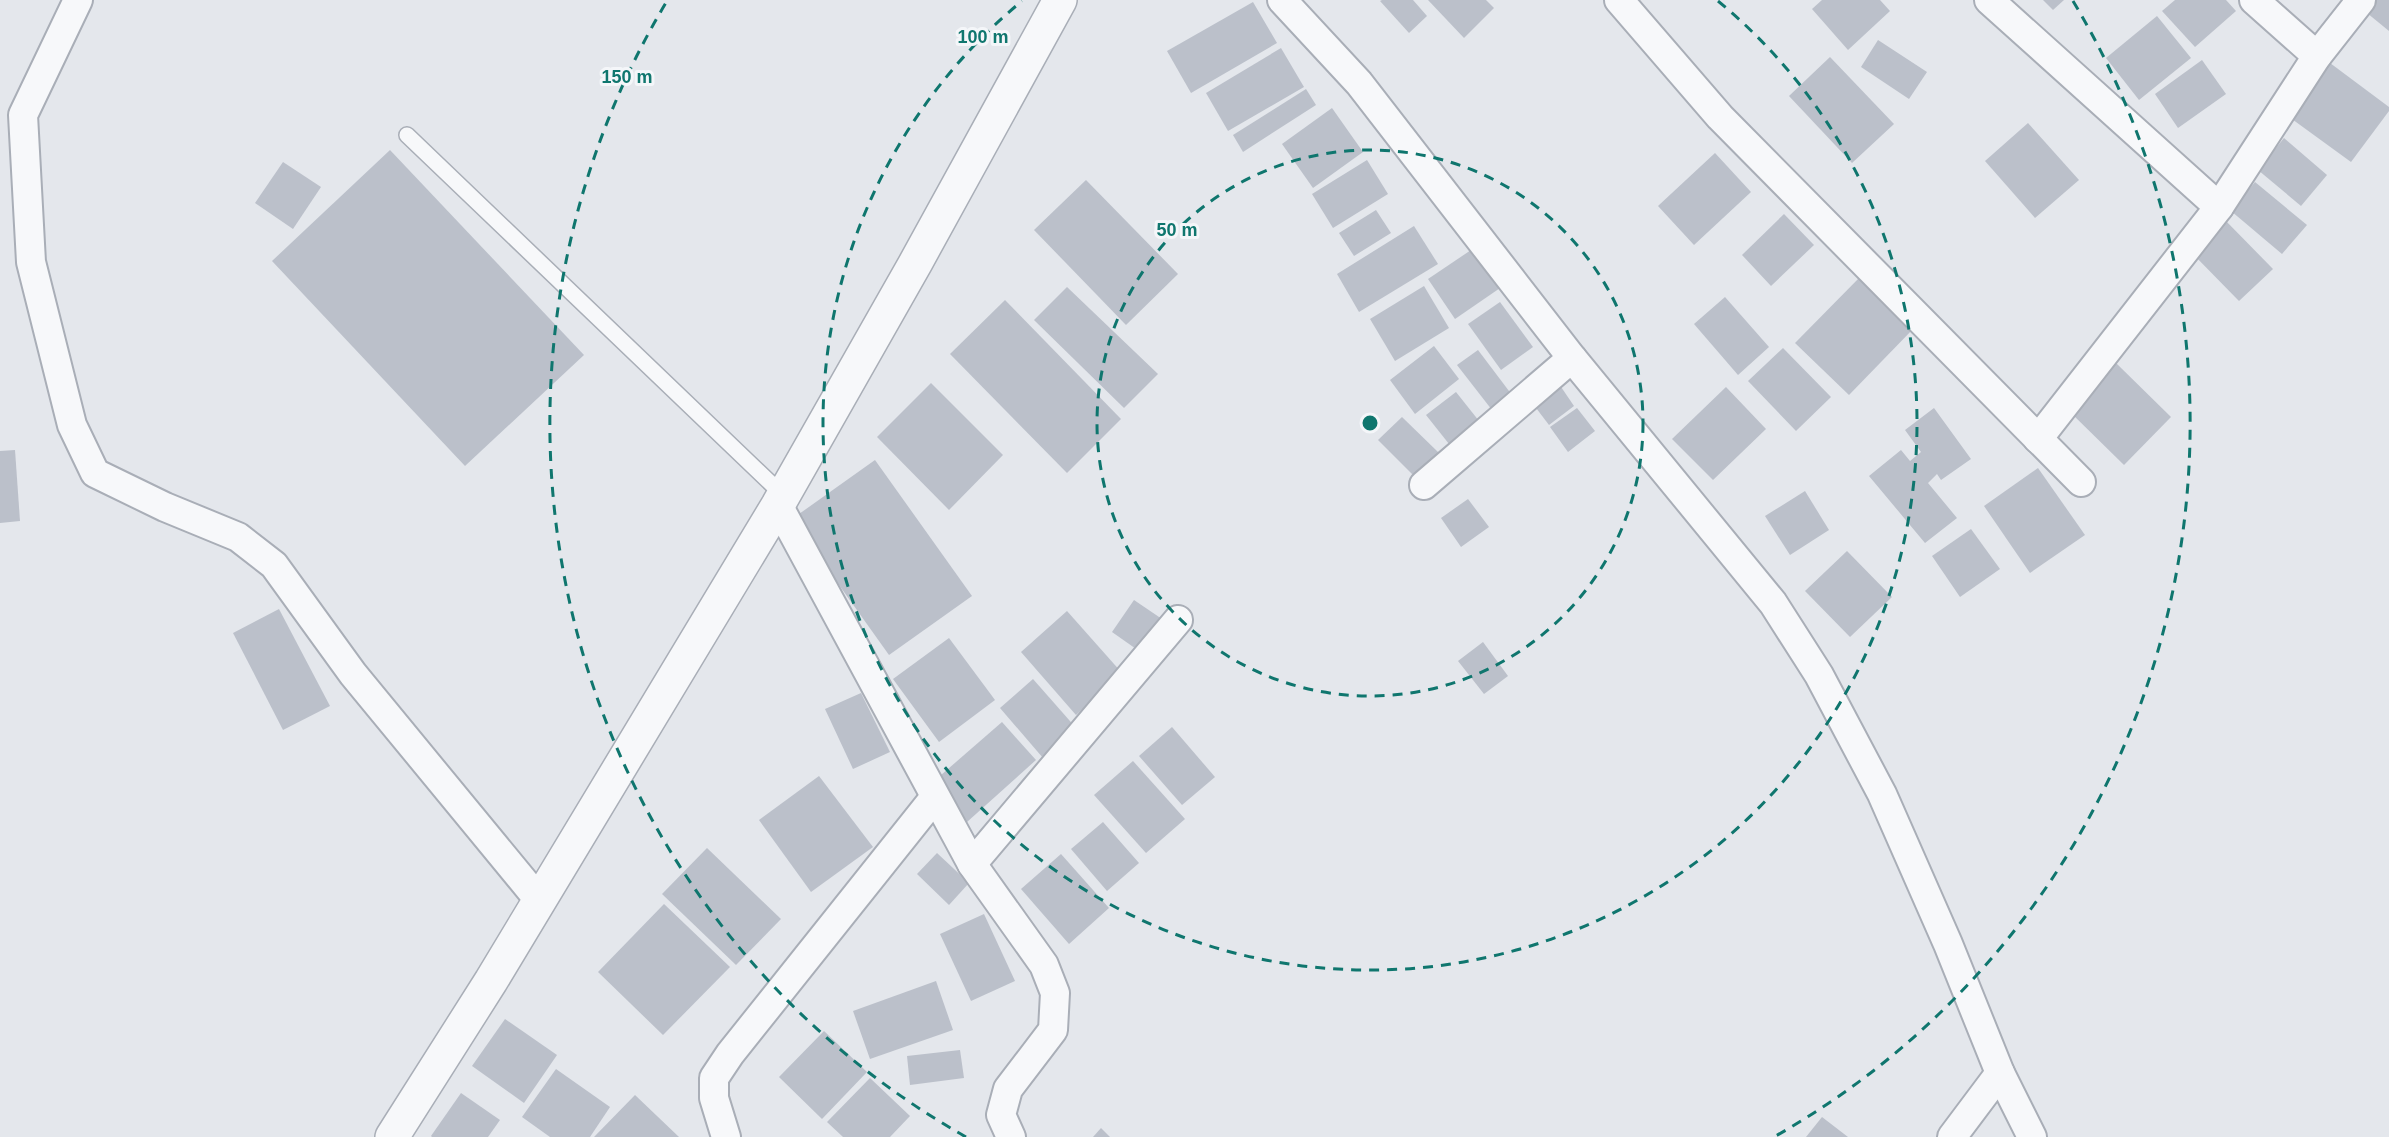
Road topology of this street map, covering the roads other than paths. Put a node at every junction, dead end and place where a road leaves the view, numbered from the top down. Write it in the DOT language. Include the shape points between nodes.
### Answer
graph roads {
  1 [pos="78,0"];
  2 [pos="1060,0"];
  3 [pos="1282,0"];
  4 [pos="1619,0"];
  5 [pos="1989,0"];
  6 [pos="2254,0"];
  7 [pos="2361,0"];
  8 [pos="2317,56"];
  9 [pos="408,135"];
  10 [pos="2219,207"];
  11 [pos="1572,358"];
  12 [pos="2038,439"];
  13 [pos="2081,482"];
  14 [pos="1424,485"];
  15 [pos="781,500"];
  16 [pos="1178,620"];
  17 [pos="935,797"];
  18 [pos="972,864"];
  19 [pos="539,900"];
  20 [pos="2000,1073"];
  21 [pos="392,1137"];
  22 [pos="726,1137"];
  23 [pos="1011,1137"];
  24 [pos="1952,1137"];
  25 [pos="2032,1137"];
  1 -- 19 [label="street" via="23,116 31,262 72,425 95,473 238,537 274,564 353,674"];
  2 -- 15 [label="street"];
  3 -- 11 [label="street" via="1359,83"];
  4 -- 12 [label="street" via="1720,117"];
  5 -- 10 [label="street"];
  6 -- 8 [label="street"];
  7 -- 8 [label="street"];
  8 -- 10 [label="street"];
  9 -- 15 [label="lane"];
  10 -- 12 [label="street"];
  11 -- 14 [label="street"];
  11 -- 20 [label="street" via="1773,603 1819,675 1882,795"];
  12 -- 13 [label="street"];
  15 -- 17 [label="street"];
  15 -- 19 [label="street"];
  16 -- 18 [label="street"];
  17 -- 18 [label="street"];
  17 -- 22 [label="street" via="714,1078 714,1098"];
  18 -- 23 [label="street" via="1044,965 1055,993 1053,1030 1008,1089 1001,1115"];
  19 -- 21 [label="street"];
  20 -- 24 [label="street"];
  20 -- 25 [label="street"];
}
